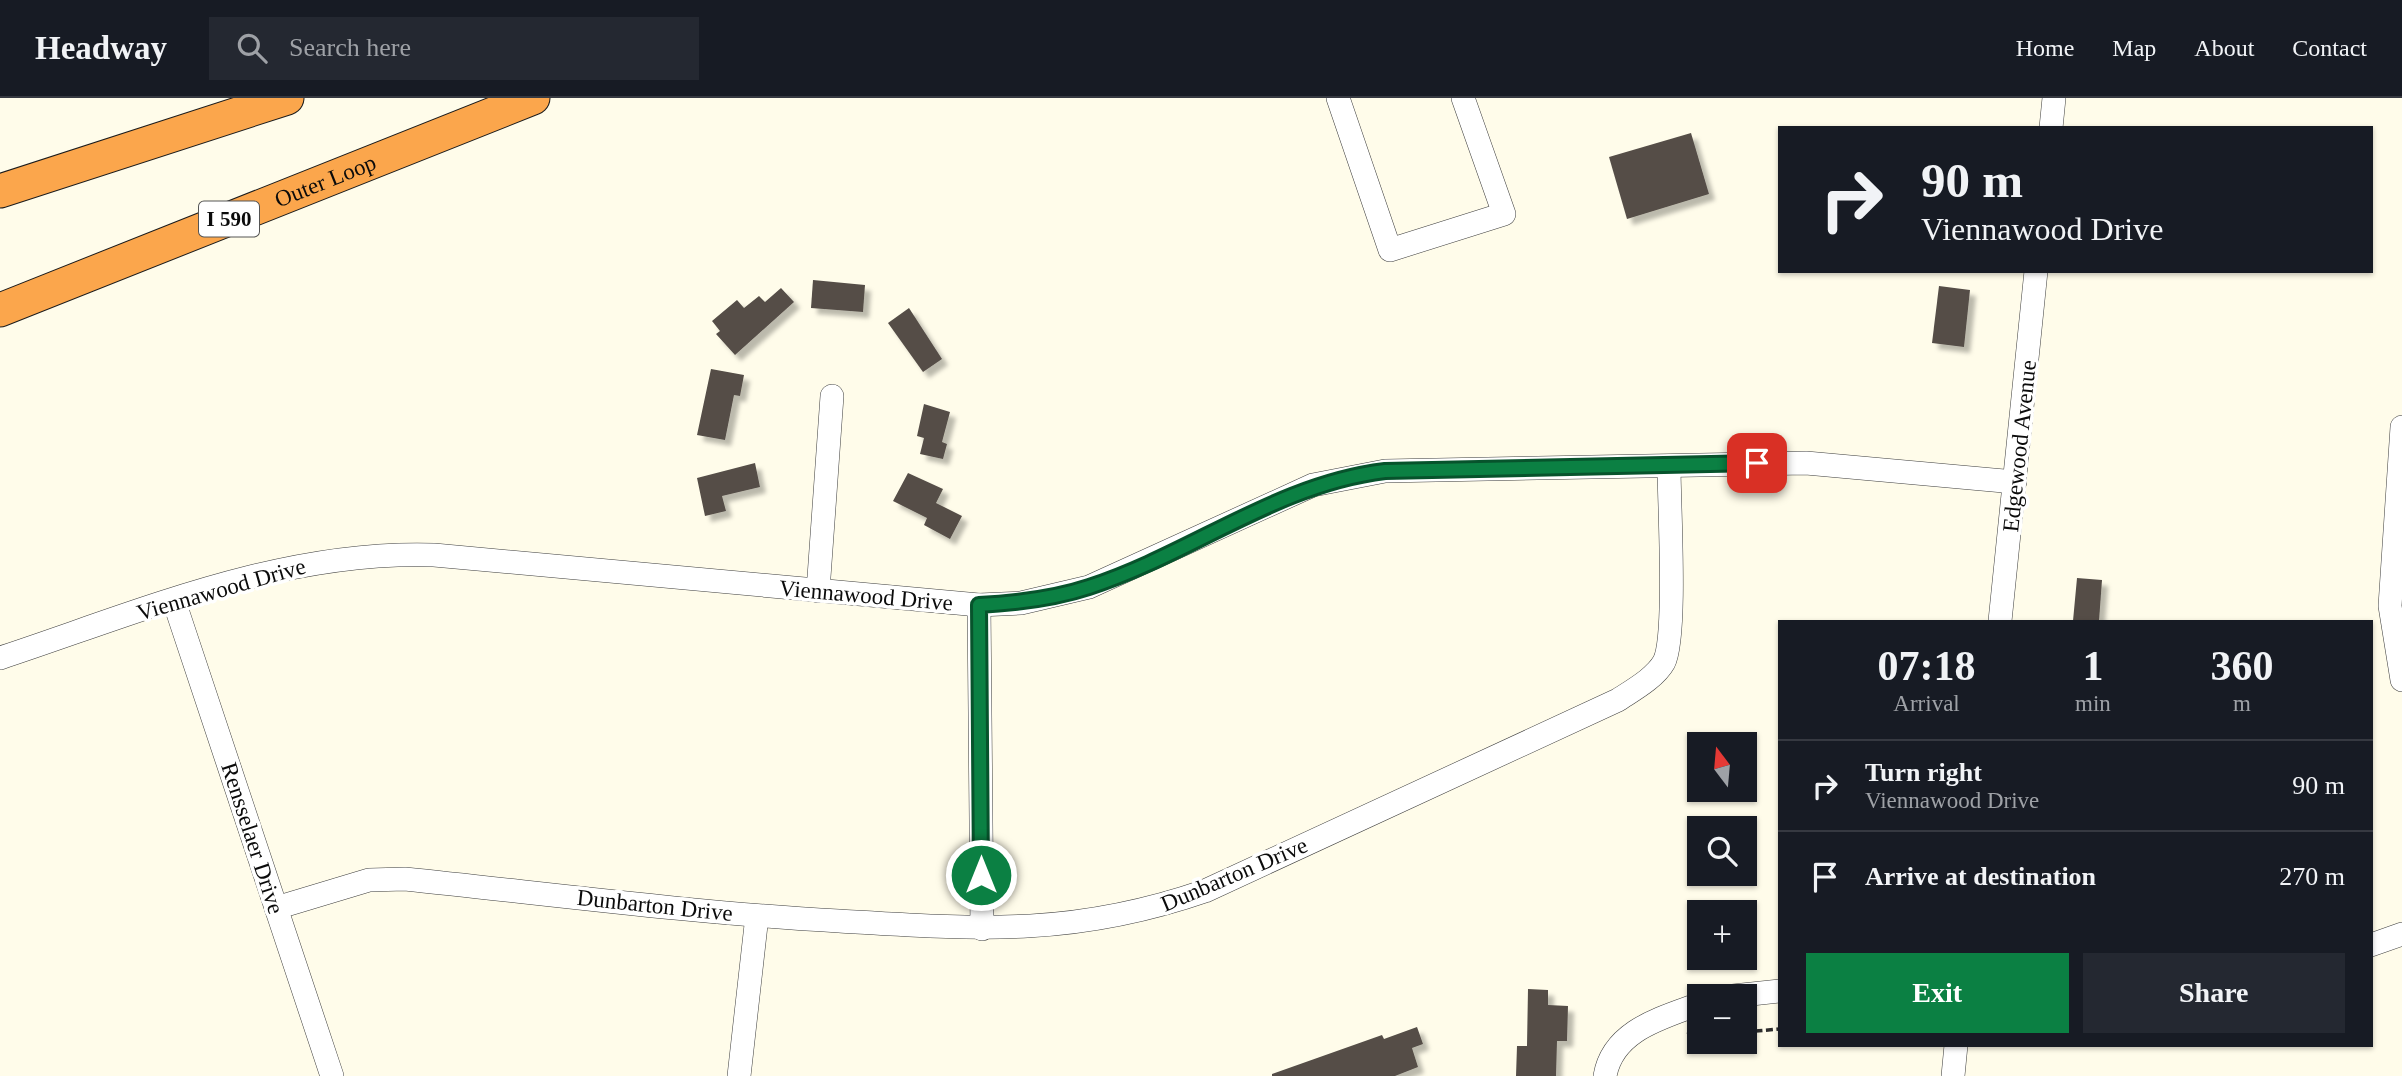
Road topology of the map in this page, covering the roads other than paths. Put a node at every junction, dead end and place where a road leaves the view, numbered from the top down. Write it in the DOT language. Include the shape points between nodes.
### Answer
graph roads {
  1 [pos="287,98"];
  2 [pos="533,98"];
  3 [pos="1338,98"];
  4 [pos="1463,98"];
  5 [pos="2053,98"];
  6 [pos="2050,126"];
  7 [pos="0,191"];
  8 [pos="2036,273"];
  9 [pos="0,310"];
  10 [pos="832,396"];
  11 [pos="2401,439"];
  12 [pos="1669,466"];
  13 [pos="2015,482"];
  14 [pos="818,591"];
  15 [pos="174,601"];
  16 [pos="979,605"];
  17 [pos="2000,620"];
  18 [pos="0,658"];
  19 [pos="2402,680"];
  20 [pos="276,908"];
  21 [pos="757,916"];
  22 [pos="982,929"];
  23 [pos="2402,934"];
  24 [pos="2373,944"];
  25 [pos="1778,991"];
  26 [pos="1757,993"];
  27 [pos="1687,1009"];
  28 [pos="1956,1047"];
  29 [pos="332,1076"];
  30 [pos="739,1076"];
  31 [pos="1605,1076"];
  32 [pos="1953,1076"];
  1 -- 7 [label="highway"];
  2 -- 9 [label="highway, Outer Loop / I 590"];
  3 -- 4 [label="street" via="1390,250 1504,214"];
  5 -- 6 [label="street"];
  8 -- 13 [label="street, Edgewood Avenue"];
  10 -- 14 [label="street"];
  11 -- 19 [label="street" via="2390,606"];
  12 -- 13 [label="street, Viennawood Drive" via="1806,463"];
  12 -- 16 [label="street, Viennawood Drive" via="1360,474 1313,485 1089,587 1021,603"];
  12 -- 22 [label="street, Dunbarton Drive" via="1671,633 1663,662 1618,700 1205,891 1112,918 1060,926"];
  13 -- 17 [label="street, Edgewood Avenue"];
  14 -- 15 [label="street, Viennawood Drive" via="411,554 364,555 293,566"];
  14 -- 16 [label="street, Viennawood Drive"];
  15 -- 18 [label="street, Viennawood Drive"];
  15 -- 20 [label="street, Rensselaer Drive"];
  16 -- 22 [label="street"];
  20 -- 21 [label="street, Dunbarton Drive" via="369,880 405,879"];
  20 -- 29 [label="street, Rensselaer Drive"];
  21 -- 22 [label="street, Dunbarton Drive"];
  21 -- 30 [label="street"];
  23 -- 24 [label="street"];
  25 -- 26 [label="street"];
  27 -- 31 [label="street" via="1642,1026 1627,1037 1615,1051"];
  28 -- 32 [label="street"];
}
